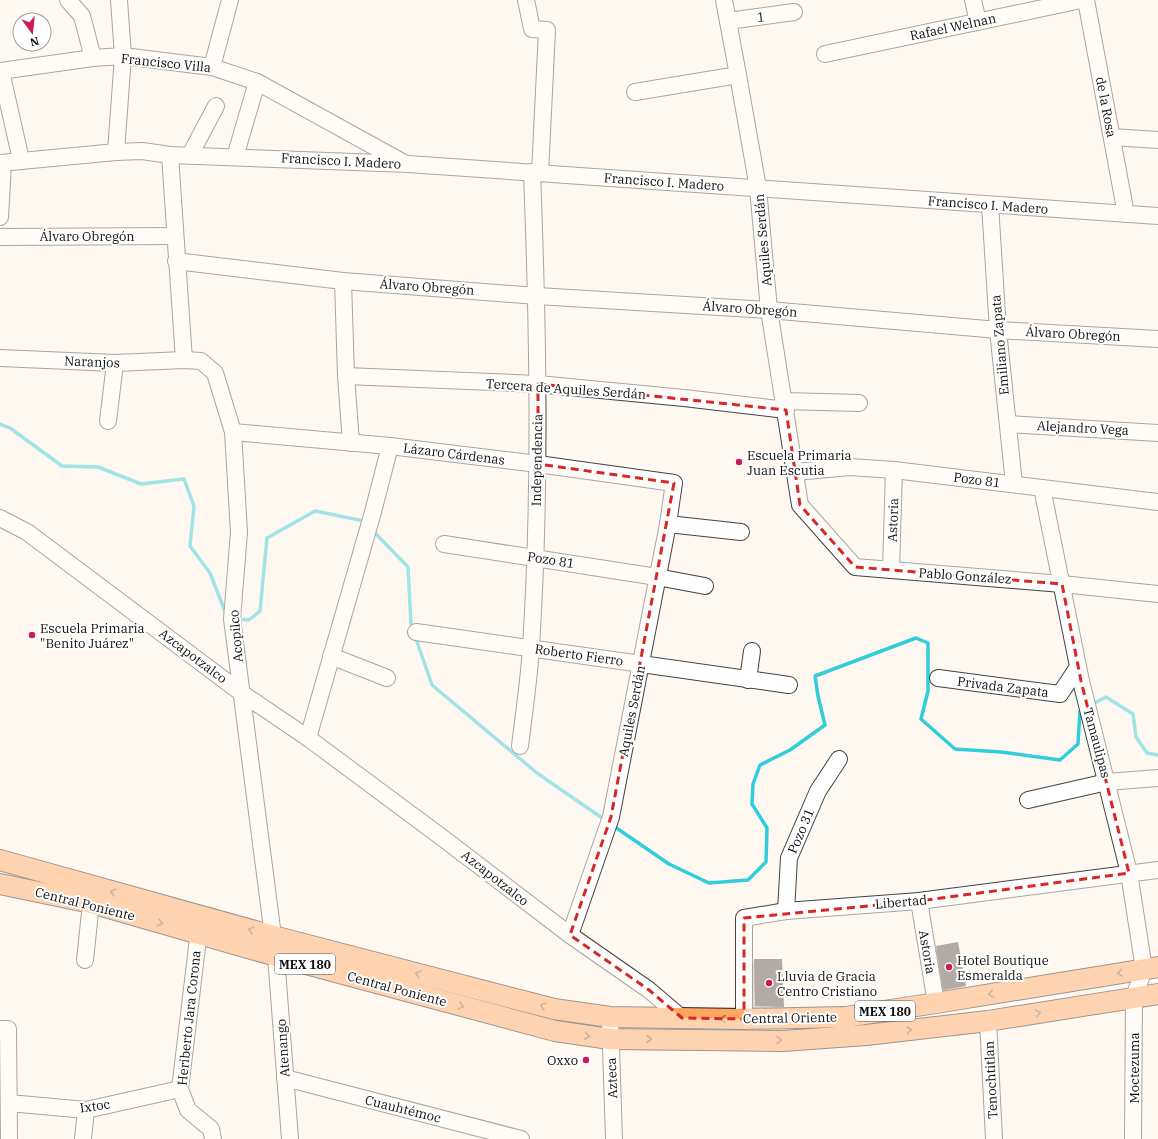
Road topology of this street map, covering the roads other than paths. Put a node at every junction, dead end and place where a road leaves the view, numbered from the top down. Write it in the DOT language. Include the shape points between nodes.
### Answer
graph roads {
  1 [pos="68,0"];
  2 [pos="119,0"];
  3 [pos="230,0"];
  4 [pos="526,0"];
  5 [pos="724,0"];
  6 [pos="973,0"];
  7 [pos="1081,0"];
  8 [pos="1086,0"];
  9 [pos="794,12"];
  10 [pos="728,21"];
  11 [pos="978,22"];
  12 [pos="825,54"];
  13 [pos="123,56"];
  14 [pos="93,58"];
  15 [pos="212,67"];
  16 [pos="0,71"];
  17 [pos="738,75"];
  18 [pos="257,82"];
  19 [pos="635,92"];
  20 [pos="216,106"];
  21 [pos="1112,137"];
  22 [pos="1158,140"];
  23 [pos="116,152"];
  24 [pos="170,155"];
  25 [pos="190,156"];
  26 [pos="235,156"];
  27 [pos="21,160"];
  28 [pos="1,163"];
  29 [pos="408,164"];
  30 [pos="536,173"];
  31 [pos="758,188"];
  32 [pos="990,205"];
  33 [pos="1126,214"];
  34 [pos="1158,216"];
  35 [pos="0,217"];
  36 [pos="175,236"];
  37 [pos="0,237"];
  38 [pos="176,261"];
  39 [pos="343,281"];
  40 [pos="537,296"];
  41 [pos="769,310"];
  42 [pos="998,330"];
  43 [pos="1158,339"];
  44 [pos="0,358"];
  45 [pos="184,360"];
  46 [pos="115,363"];
  47 [pos="346,376"];
  48 [pos="538,384"];
  49 [pos="859,403"];
  50 [pos="785,406"];
  51 [pos="108,421"];
  52 [pos="1008,424"];
  53 [pos="233,432"];
  54 [pos="1158,433"];
  55 [pos="351,443"];
  56 [pos="390,446"];
  57 [pos="538,464"];
  58 [pos="894,470"];
  59 [pos="795,472"];
  60 [pos="674,483"];
  61 [pos="1014,484"];
  62 [pos="1042,488"];
  63 [pos="1158,502"];
  64 [pos="800,505"];
  65 [pos="0,518"];
  66 [pos="668,524"];
  67 [pos="741,532"];
  68 [pos="444,544"];
  69 [pos="535,557"];
  70 [pos="891,570"];
  71 [pos="657,577"];
  72 [pos="1062,584"];
  73 [pos="704,586"];
  74 [pos="1158,594"];
  75 [pos="416,632"];
  76 [pos="531,648"];
  77 [pos="752,651"];
  78 [pos="331,656"];
  79 [pos="641,664"];
  80 [pos="1079,674"];
  81 [pos="387,678"];
  82 [pos="938,678"];
  83 [pos="748,680"];
  84 [pos="789,685"];
  85 [pos="243,694"];
  86 [pos="308,738"];
  87 [pos="520,746"];
  88 [pos="839,759"];
  89 [pos="1158,778"];
  90 [pos="1107,782"];
  91 [pos="1028,800"];
  92 [pos="0,860"];
  93 [pos="1158,870"];
  94 [pos="1129,873"];
  95 [pos="0,884"];
  96 [pos="919,901"];
  97 [pos="91,903"];
  98 [pos="786,912"];
  99 [pos="200,925"];
  100 [pos="570,935"];
  101 [pos="273,936"];
  102 [pos="276,956"];
  103 [pos="85,960"];
  104 [pos="1151,968"];
  105 [pos="1158,994"];
  106 [pos="1134,997"];
  107 [pos="936,1003"];
  108 [pos="610,1017"];
  109 [pos="682,1018"];
  110 [pos="744,1019"];
  111 [pos="988,1021"];
  112 [pos="4,1029"];
  113 [pos="610,1039"];
  114 [pos="285,1078"];
  115 [pos="180,1089"];
  116 [pos="9,1103"];
  117 [pos="86,1110"];
  118 [pos="468,1132"];
  119 [pos="9,1139"];
  120 [pos="83,1139"];
  121 [pos="213,1139"];
  122 [pos="290,1139"];
  123 [pos="521,1139"];
  124 [pos="614,1139"];
  125 [pos="994,1139"];
  126 [pos="1133,1139"];
  1 -- 14 [label="street" via="82,16"];
  2 -- 13 [label="street"];
  3 -- 15 [label="street"];
  4 -- 30 [label="street, Independencia" via="532,29 547,30"];
  5 -- 10 [label="street, Aquiles Serdán"];
  6 -- 11 [label="street"];
  7 -- 11 [label="street, Rafael Welnan"];
  8 -- 21 [label="street, de la Rosa"];
  9 -- 10 [label="street, 1"];
  10 -- 17 [label="street, Aquiles Serdán"];
  11 -- 12 [label="street, Rafael Welnan"];
  13 -- 14 [label="street, Francisco Villa"];
  13 -- 15 [label="street, Francisco Villa"];
  13 -- 23 [label="street"];
  14 -- 16 [label="street, Francisco Villa"];
  15 -- 18 [label="street, Francisco Villa"];
  16 -- 27 [label="street, Francisco Villa"];
  17 -- 19 [label="street"];
  17 -- 31 [label="street, Aquiles Serdán"];
  18 -- 26 [label="street"];
  18 -- 29 [label="street, Francisco Villa"];
  20 -- 25 [label="street"];
  21 -- 22 [label="street"];
  21 -- 33 [label="street, de la Rosa"];
  23 -- 24 [label="street, Francisco I. Madero" via="142,151"];
  23 -- 27 [label="street, Francisco I. Madero"];
  24 -- 25 [label="street, Francisco I. Madero"];
  24 -- 36 [label="street"];
  25 -- 26 [label="street, Francisco I. Madero"];
  26 -- 29 [label="street, Francisco I. Madero"];
  27 -- 28 [label="street, Francisco I. Madero"];
  28 -- 35 [label="street"];
  29 -- 30 [label="street, Francisco I. Madero"];
  30 -- 31 [label="street, Francisco I. Madero"];
  30 -- 40 [label="street, Independencia"];
  31 -- 32 [label="street, Francisco I. Madero"];
  31 -- 41 [label="street, Aquiles Serdán"];
  32 -- 33 [label="street, Francisco I. Madero"];
  32 -- 42 [label="street, Emiliano Zapata"];
  33 -- 34 [label="street, Francisco I. Madero"];
  36 -- 37 [label="street, Álvaro Obregón"];
  36 -- 38 [label="street"];
  38 -- 39 [label="street, Álvaro Obregón"];
  38 -- 45 [label="street"];
  39 -- 40 [label="street, Álvaro Obregón"];
  39 -- 47 [label="street"];
  40 -- 41 [label="street, Álvaro Obregón"];
  40 -- 48 [label="street, Independencia"];
  41 -- 42 [label="street, Álvaro Obregón"];
  41 -- 50 [label="street, Aquiles Serdán"];
  42 -- 43 [label="street, Álvaro Obregón"];
  42 -- 52 [label="street, Emiliano Zapata"];
  44 -- 46 [label="street, Naranjos"];
  45 -- 46 [label="street, Naranjos"];
  45 -- 53 [label="street, Acopilco" via="201,361 215,373"];
  46 -- 51 [label="street"];
  47 -- 48 [label="street, Tercera de Aquiles Serdán"];
  47 -- 55 [label="street"];
  48 -- 50 [label="street, Tercera de Aquiles Serdán"];
  48 -- 57 [label="street, Independencia"];
  49 -- 50 [label="street, Tercera de Aquiles Serdán"];
  50 -- 59 [label="street, Aquiles Serdán"];
  52 -- 54 [label="street, Alejandro Vega"];
  52 -- 61 [label="street, Emiliano Zapata"];
  53 -- 55 [label="street, Lázaro Cárdenas"];
  53 -- 85 [label="street, Acopilco" via="239,532 232,619"];
  55 -- 56 [label="street, Lázaro Cárdenas"];
  56 -- 57 [label="street, Lázaro Cárdenas"];
  56 -- 78 [label="street"];
  57 -- 60 [label="street, Lázaro Cárdenas"];
  57 -- 69 [label="street, Independencia"];
  58 -- 59 [label="street, Pozo 81" via="850,467"];
  58 -- 61 [label="street, Pozo 81"];
  58 -- 70 [label="street, Astoria"];
  59 -- 64 [label="street, Aquiles Serdán"];
  60 -- 66 [label="street, Aquiles Serdán"];
  61 -- 62 [label="street, Pozo 81"];
  62 -- 63 [label="street, Pozo 81"];
  62 -- 72 [label="street, Tamaulipas"];
  64 -- 70 [label="street, Pablo González" via="855,567"];
  65 -- 85 [label="street, Azcapotzalco" via="27,532"];
  66 -- 67 [label="street"];
  66 -- 71 [label="street, Aquiles Serdán"];
  68 -- 69 [label="street, Pozo 81"];
  69 -- 71 [label="street, Pozo 81"];
  69 -- 76 [label="street, Independencia"];
  70 -- 72 [label="street, Pablo González"];
  71 -- 73 [label="street, Pozo 81"];
  71 -- 79 [label="street, Aquiles Serdán"];
  72 -- 74 [label="street, Pablo González"];
  72 -- 80 [label="street, Tamaulipas"];
  75 -- 76 [label="street, Roberto Fierro"];
  76 -- 79 [label="street, Roberto Fierro"];
  76 -- 87 [label="street, Independencia"];
  77 -- 83 [label="street"];
  78 -- 81 [label="street"];
  78 -- 86 [label="street"];
  79 -- 83 [label="street, Roberto Fierro"];
  79 -- 100 [label="street, Aquiles Serdán" via="611,817"];
  80 -- 82 [label="street, Privada Zapata" via="1060,694"];
  80 -- 90 [label="street, Tamaulipas"];
  83 -- 84 [label="street, Roberto Fierro"];
  85 -- 86 [label="street, Azcapotzalco"];
  85 -- 101 [label="street, Acopilco"];
  86 -- 100 [label="street, Azcapotzalco"];
  88 -- 98 [label="street, Pozo 31" via="818,792 789,858"];
  89 -- 90 [label="street"];
  90 -- 91 [label="street"];
  90 -- 94 [label="street, Tamaulipas"];
  99 -- 92 [label="main road, Central Poniente / MEX 180, one-way"];
  93 -- 94 [label="street, Libertad"];
  94 -- 96 [label="street, Libertad"];
  94 -- 104 [label="street, Tamaulipas"];
  95 -- 97 [label="main road, Central Poniente / MEX 180"];
  96 -- 98 [label="street, Libertad"];
  96 -- 107 [label="street, Astoria"];
  97 -- 99 [label="main road, Central Poniente / MEX 180, one-way"];
  97 -- 103 [label="street"];
  98 -- 110 [label="street, Libertad" via="744,918"];
  101 -- 99 [label="main road, Central Poniente / MEX 180, one-way"];
  99 -- 102 [label="main road, Central Poniente / MEX 180"];
  99 -- 115 [label="street, Heriberto Jara Corona"];
  100 -- 109 [label="street, Azcapotzalco" via="649,990"];
  108 -- 101 [label="main road, Central Poniente / MEX 180, one-way" via="554,1009"];
  102 -- 113 [label="main road, Central Poniente / MEX 180, one-way" via="555,1031"];
  102 -- 114 [label="street, Atenango"];
  104 -- 106 [label="street, Tamaulipas"];
  104 -- 107 [label="main road, Central Oriente / MEX 180, one-way"];
  105 -- 106 [label="main road, Central Oriente / MEX 180"];
  111 -- 106 [label="main road, Central Oriente / MEX 180, one-way"];
  106 -- 126 [label="street, Moctezuma"];
  107 -- 110 [label="main road, Central Oriente / MEX 180" via="845,1016"];
  108 -- 109 [label="main road, Central Oriente / MEX 180"];
  108 -- 113 [label="street, Azteca"];
  110 -- 109 [label="main road, Central Oriente / MEX 180, one-way"];
  113 -- 111 [label="main road, Central Oriente / MEX 180, one-way" via="783,1040 866,1035"];
  111 -- 125 [label="street, Tenochtitlan"];
  112 -- 116 [label="street"];
  113 -- 124 [label="street, Azteca"];
  114 -- 118 [label="street, Cuauhtémoc"];
  114 -- 122 [label="street, Atenango"];
  115 -- 117 [label="street, Ixtoc"];
  115 -- 121 [label="street, Heriberto Jara Corona" via="188,1110 211,1129"];
  116 -- 117 [label="street, Ixtoc"];
  116 -- 119 [label="street"];
  117 -- 120 [label="street"];
  118 -- 123 [label="street, Cuauhtémoc"];
}
